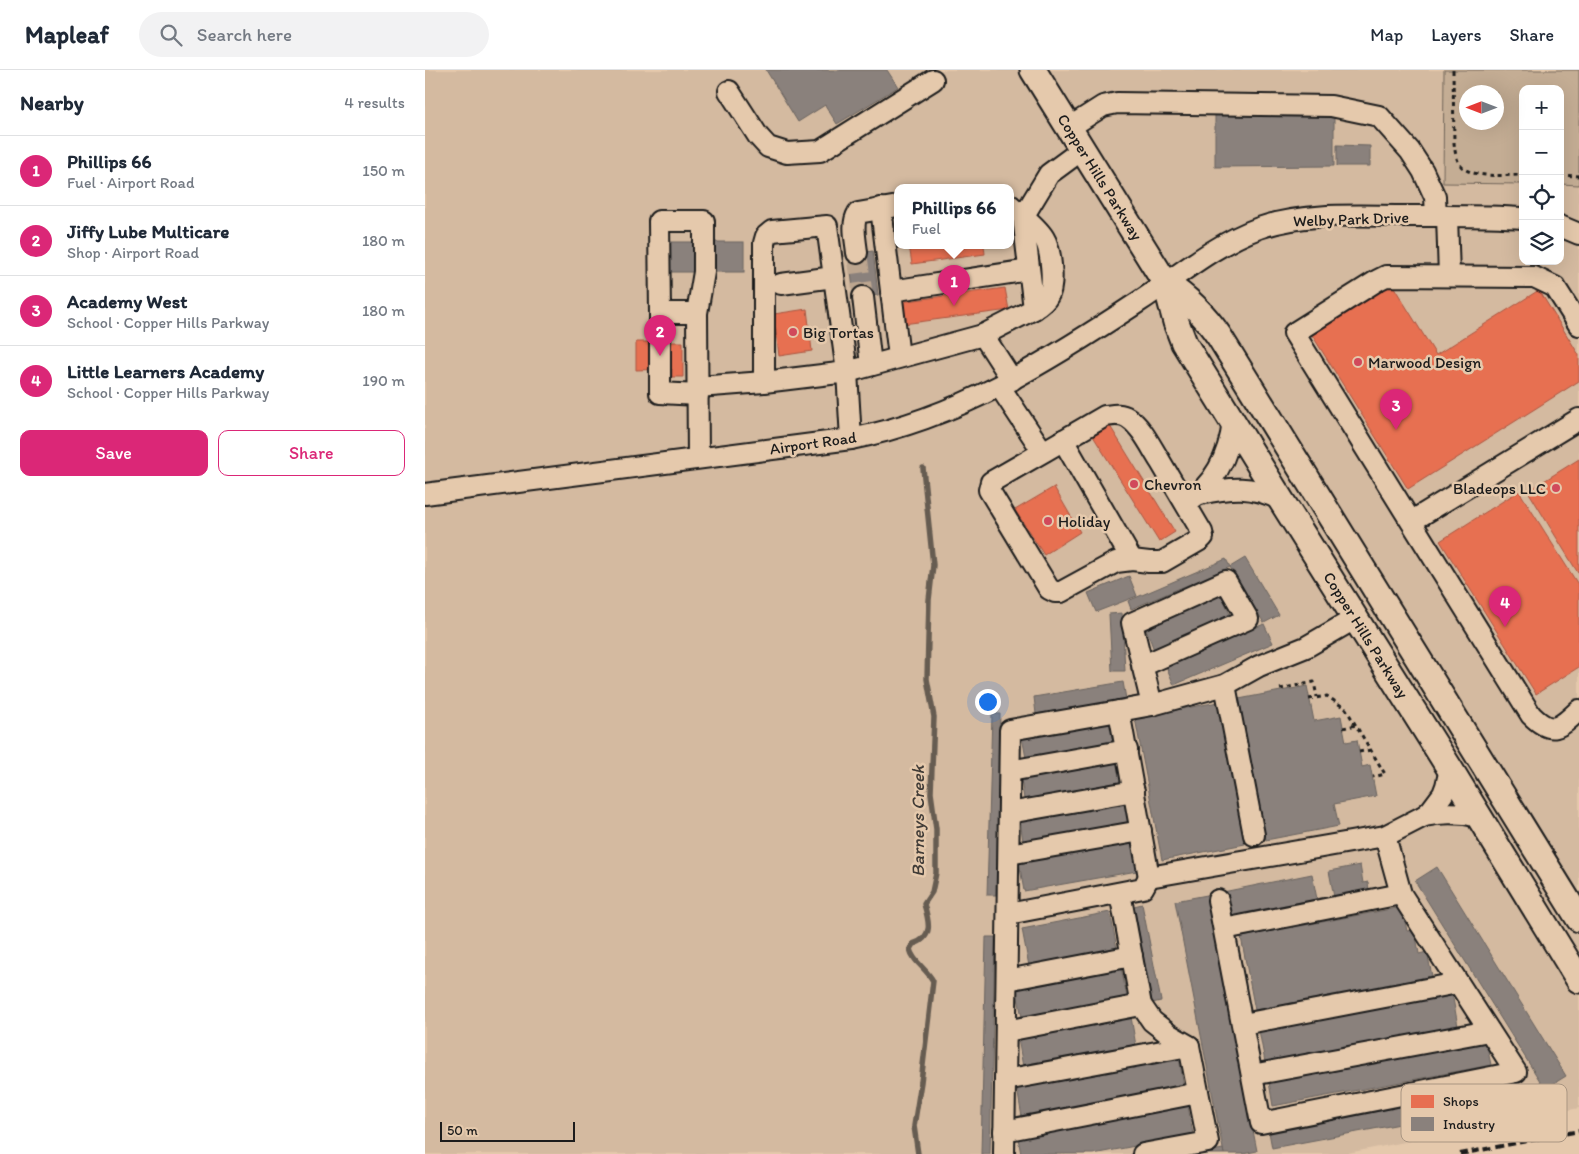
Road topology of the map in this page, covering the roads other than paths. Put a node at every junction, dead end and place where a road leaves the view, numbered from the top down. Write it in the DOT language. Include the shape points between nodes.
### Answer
graph roads {
  1 [pos="1033,70"];
  2 [pos="936,73"];
  3 [pos="729,90"];
  4 [pos="1069,127"];
  5 [pos="1083,149"];
  6 [pos="889,207"];
  7 [pos="1017,211"];
  8 [pos="1441,216"];
  9 [pos="1519,218"];
  10 [pos="1564,228"];
  11 [pos="1579,234"];
  12 [pos="857,253"];
  13 [pos="1029,270"];
  14 [pos="1449,276"];
  15 [pos="834,277"];
  16 [pos="781,284"];
  17 [pos="1166,284"];
  18 [pos="891,291"];
  19 [pos="863,297"];
  20 [pos="1034,309"];
  21 [pos="661,313"];
  22 [pos="697,313"];
  23 [pos="1579,324"];
  24 [pos="983,335"];
  25 [pos="899,357"];
  26 [pos="871,365"];
  27 [pos="847,372"];
  28 [pos="764,382"];
  29 [pos="1006,384"];
  30 [pos="698,391"];
  31 [pos="1579,418"];
  32 [pos="1233,422"];
  33 [pos="851,439"];
  34 [pos="1063,440"];
  35 [pos="1043,452"];
  36 [pos="698,458"];
  37 [pos="425,494"];
  38 [pos="1193,499"];
  39 [pos="1281,500"];
  40 [pos="1412,522"];
  41 [pos="1132,560"];
  42 [pos="1356,618"];
  43 [pos="1143,666"];
  44 [pos="1225,685"];
  45 [pos="1152,705"];
  46 [pos="1579,710"];
  47 [pos="1119,711"];
  48 [pos="1127,750"];
  49 [pos="1450,769"];
  50 [pos="1010,771"];
  51 [pos="1134,791"];
  52 [pos="1009,813"];
  53 [pos="1424,816"];
  54 [pos="1480,818"];
  55 [pos="1141,831"];
  56 [pos="1254,835"];
  57 [pos="1385,836"];
  58 [pos="1009,854"];
  59 [pos="1149,877"];
  60 [pos="1120,893"];
  61 [pos="1401,894"];
  62 [pos="1219,900"];
  63 [pos="1008,914"];
  64 [pos="1579,919"];
  65 [pos="1224,929"];
  66 [pos="1132,956"];
  67 [pos="1007,980"];
  68 [pos="1579,980"];
  69 [pos="1458,983"];
  70 [pos="1141,1005"];
  71 [pos="1243,1024"];
  72 [pos="1006,1031"];
  73 [pos="1489,1031"];
  74 [pos="1189,1046"];
  75 [pos="1252,1075"];
  76 [pos="1005,1080"];
  77 [pos="1456,1084"];
  78 [pos="1198,1094"];
  79 [pos="1401,1095"];
  80 [pos="1004,1131"];
  81 [pos="1004,1154"];
  82 [pos="1143,1154"];
  1 -- 4 [label="main road, Copper Hills Parkway"];
  2 -- 3 [label="street" via="819,151 787,153 768,147"];
  4 -- 5 [label="main road, Copper Hills Parkway"];
  4 -- 8 [label="street" via="1103,106 1117,103 1331,106 1379,116 1410,151 1435,196"];
  5 -- 7 [label="street" via="1049,174"];
  5 -- 17 [label="main road, Copper Hills Parkway"];
  6 -- 12 [label="street" via="858,213 854,227"];
  6 -- 18 [label="street"];
  7 -- 13 [label="street"];
  7 -- 20 [label="street" via="1048,246 1052,276 1049,295"];
  8 -- 9 [label="street, Welby Park Drive"];
  8 -- 14 [label="street"];
  8 -- 17 [label="street, Welby Park Drive" via="1322,217 1272,224 1207,255"];
  10 -- 11 [label="street"];
  13 -- 18 [label="street"];
  13 -- 20 [label="street"];
  14 -- 23 [label="street" via="1534,277 1555,287"];
  14 -- 40 [label="street" via="1387,276 1294,334"];
  15 -- 16 [label="street"];
  15 -- 27 [label="street"];
  15 -- 28 [label="street" via="827,226 772,231 766,236"];
  17 -- 29 [label="street, Airport Road"];
  17 -- 32 [label="main road, Copper Hills Parkway" via="1184,343"];
  17 -- 64 [label="main road, Copper Hills Parkway" via="1196,307 1219,336"];
  18 -- 25 [label="street"];
  19 -- 26 [label="street"];
  20 -- 24 [label="street"];
  21 -- 22 [label="street"];
  21 -- 22 [label="street" via="659,221 704,221 704,272"];
  21 -- 30 [label="street" via="660,393"];
  22 -- 30 [label="street"];
  24 -- 25 [label="street"];
  24 -- 29 [label="street"];
  25 -- 26 [label="street"];
  26 -- 27 [label="street"];
  27 -- 28 [label="street"];
  27 -- 33 [label="street"];
  28 -- 30 [label="street"];
  29 -- 33 [label="street, Airport Road" via="925,420"];
  29 -- 35 [label="street"];
  30 -- 36 [label="street"];
  31 -- 40 [label="street"];
  32 -- 38 [label="street" via="1226,454 1219,468"];
  32 -- 39 [label="main road, Copper Hills Parkway"];
  33 -- 36 [label="street, Airport Road"];
  34 -- 35 [label="street"];
  34 -- 38 [label="street" via="1105,416 1125,416 1143,434"];
  34 -- 41 [label="street"];
  35 -- 41 [label="street" via="991,482 989,490 1049,589 1061,592 1117,562"];
  36 -- 37 [label="street, Airport Road"];
  38 -- 39 [label="street" via="1227,488 1239,488 1261,491"];
  38 -- 41 [label="street" via="1203,537 1201,540 1162,562"];
  39 -- 42 [label="main road, Copper Hills Parkway"];
  40 -- 46 [label="street" via="1531,715 1545,726 1556,728"];
  42 -- 44 [label="street" via="1306,647 1259,666"];
  42 -- 49 [label="main road, Copper Hills Parkway"];
  43 -- 43 [label="street" via="1132,623 1226,581 1248,620"];
  43 -- 45 [label="street"];
  44 -- 45 [label="street"];
  44 -- 56 [label="street"];
  45 -- 47 [label="street"];
  47 -- 48 [label="street"];
  47 -- 50 [label="street" via="1010,730"];
  48 -- 50 [label="street"];
  48 -- 51 [label="street"];
  49 -- 53 [label="street" via="1443,794"];
  49 -- 54 [label="main road, Copper Hills Parkway"];
  50 -- 52 [label="street"];
  51 -- 52 [label="street"];
  51 -- 55 [label="street"];
  52 -- 58 [label="street"];
  53 -- 54 [label="street" via="1456,813"];
  53 -- 57 [label="street"];
  54 -- 68 [label="main road, Copper Hills Parkway"];
  55 -- 58 [label="street"];
  55 -- 59 [label="street"];
  57 -- 59 [label="street"];
  57 -- 61 [label="street"];
  58 -- 63 [label="street"];
  59 -- 60 [label="street" via="1143,888"];
  60 -- 63 [label="street"];
  60 -- 66 [label="street"];
  61 -- 65 [label="street"];
  61 -- 69 [label="street"];
  62 -- 65 [label="street"];
  63 -- 67 [label="street"];
  65 -- 71 [label="street"];
  66 -- 67 [label="street"];
  66 -- 70 [label="street"];
  67 -- 72 [label="street"];
  69 -- 71 [label="street"];
  69 -- 73 [label="street"];
  70 -- 72 [label="street"];
  70 -- 74 [label="street" via="1152,1021"];
  71 -- 75 [label="street"];
  72 -- 76 [label="street"];
  73 -- 75 [label="street"];
  73 -- 77 [label="street" via="1516,1072"];
  74 -- 76 [label="street"];
  74 -- 78 [label="street"];
  75 -- 79 [label="street" via="1261,1123"];
  76 -- 80 [label="street"];
  78 -- 80 [label="street"];
  78 -- 82 [label="street" via="1208,1142"];
  80 -- 81 [label="street"];
}
